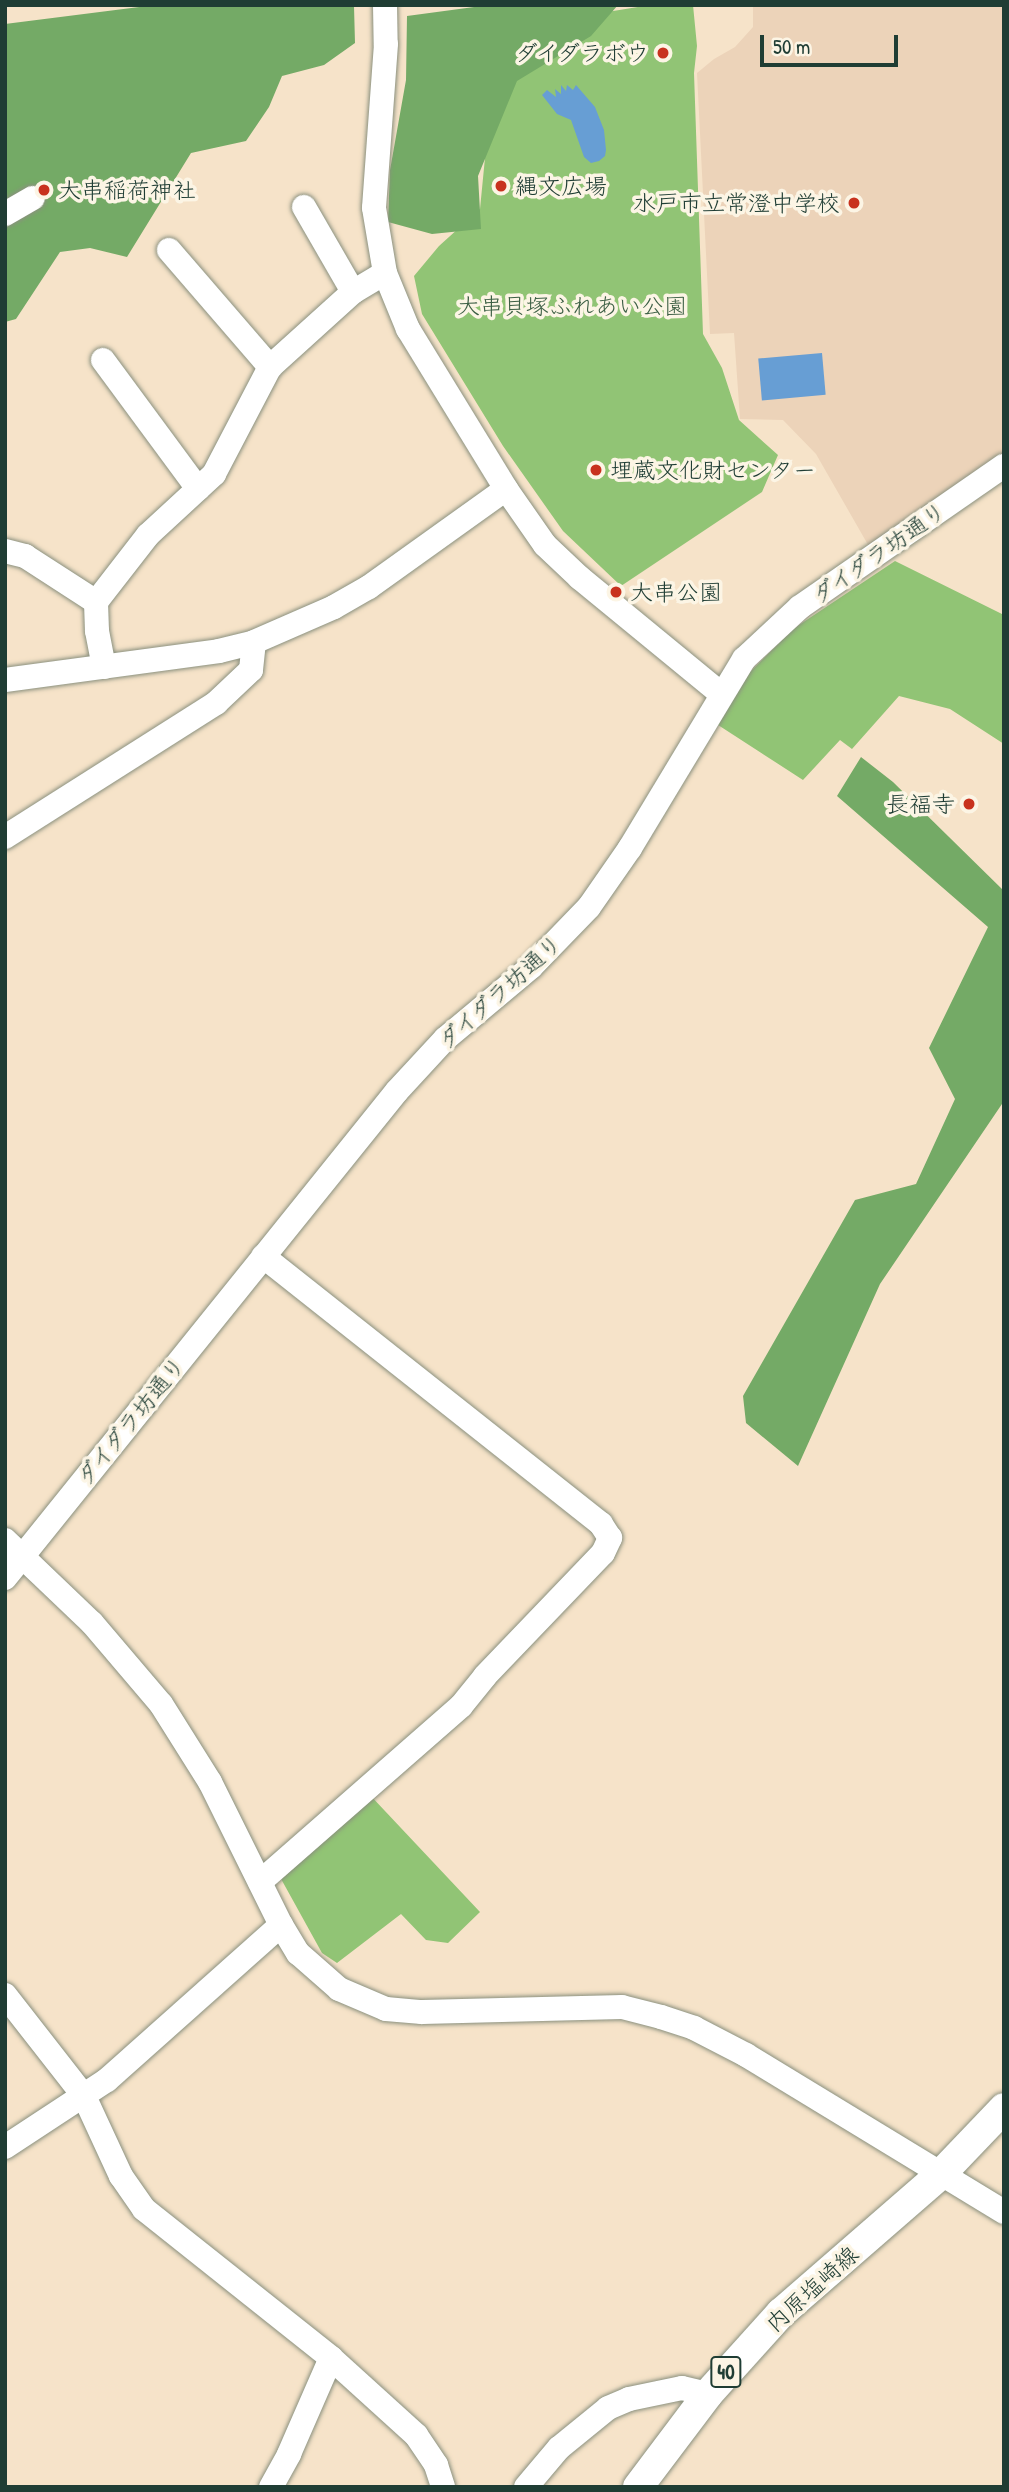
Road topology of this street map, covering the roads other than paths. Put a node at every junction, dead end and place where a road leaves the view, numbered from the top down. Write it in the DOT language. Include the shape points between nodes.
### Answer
graph roads {
  1 [pos="385,5"];
  2 [pos="33,198"];
  3 [pos="304,207"];
  4 [pos="5,214"];
  5 [pos="169,250"];
  6 [pos="386,273"];
  7 [pos="353,292"];
  8 [pos="103,360"];
  9 [pos="270,368"];
  10 [pos="1004,466"];
  11 [pos="198,489"];
  12 [pos="506,489"];
  13 [pos="5,551"];
  14 [pos="96,602"];
  15 [pos="254,642"];
  16 [pos="104,667"];
  17 [pos="5,680"];
  18 [pos="722,694"];
  19 [pos="5,837"];
  20 [pos="263,1256"];
  21 [pos="14,1548"];
  22 [pos="5,1578"];
  23 [pos="260,1882"];
  24 [pos="281,1925"];
  25 [pos="5,1995"];
  26 [pos="84,2096"];
  27 [pos="1004,2108"];
  28 [pos="5,2147"];
  29 [pos="942,2174"];
  30 [pos="1004,2212"];
  31 [pos="331,2358"];
  32 [pos="708,2393"];
  33 [pos="271,2487"];
  34 [pos="443,2487"];
  35 [pos="526,2487"];
  36 [pos="638,2487"];
  1 -- 6 [label="street" via="374,208"];
  2 -- 4 [label="street"];
  3 -- 7 [label="street"];
  5 -- 9 [label="street"];
  6 -- 7 [label="street"];
  6 -- 12 [label="street" via="408,329"];
  7 -- 9 [label="street"];
  8 -- 11 [label="street"];
  9 -- 11 [label="street" via="225,456"];
  10 -- 18 [label="street, ダイダラ坊通り" via="790,615 744,659"];
  11 -- 14 [label="street" via="148,535"];
  12 -- 15 [label="street" via="369,586 334,607"];
  12 -- 18 [label="street" via="561,561"];
  13 -- 14 [label="street" via="25,556"];
  14 -- 16 [label="street"];
  15 -- 16 [label="street"];
  15 -- 19 [label="street" via="251,670 216,703"];
  16 -- 17 [label="street"];
  18 -- 20 [label="street, ダイダラ坊通り" via="631,848 589,907 531,968 425,1059"];
  20 -- 21 [label="street, ダイダラ坊通り"];
  20 -- 23 [label="street" via="601,1524 610,1538 603,1553 461,1706"];
  21 -- 22 [label="street, ダイダラ坊通り"];
  21 -- 23 [label="street" via="92,1623 161,1704 193,1751"];
  23 -- 24 [label="street"];
  24 -- 26 [label="street"];
  24 -- 29 [label="street" via="316,1971 339,1989 386,2008 422,2012 622,2007 694,2028 746,2054"];
  25 -- 26 [label="street"];
  26 -- 28 [label="street"];
  26 -- 31 [label="street" via="121,2176 144,2209"];
  27 -- 29 [label="main road, 内原塩崎線 / 40"];
  29 -- 30 [label="street"];
  29 -- 32 [label="main road, 内原塩崎線 / 40" via="781,2314"];
  31 -- 33 [label="street"];
  31 -- 34 [label="street" via="416,2435 436,2465"];
  32 -- 35 [label="street" via="682,2388 608,2408 559,2448"];
  32 -- 36 [label="main road, 内原塩崎線 / 40"];
}
